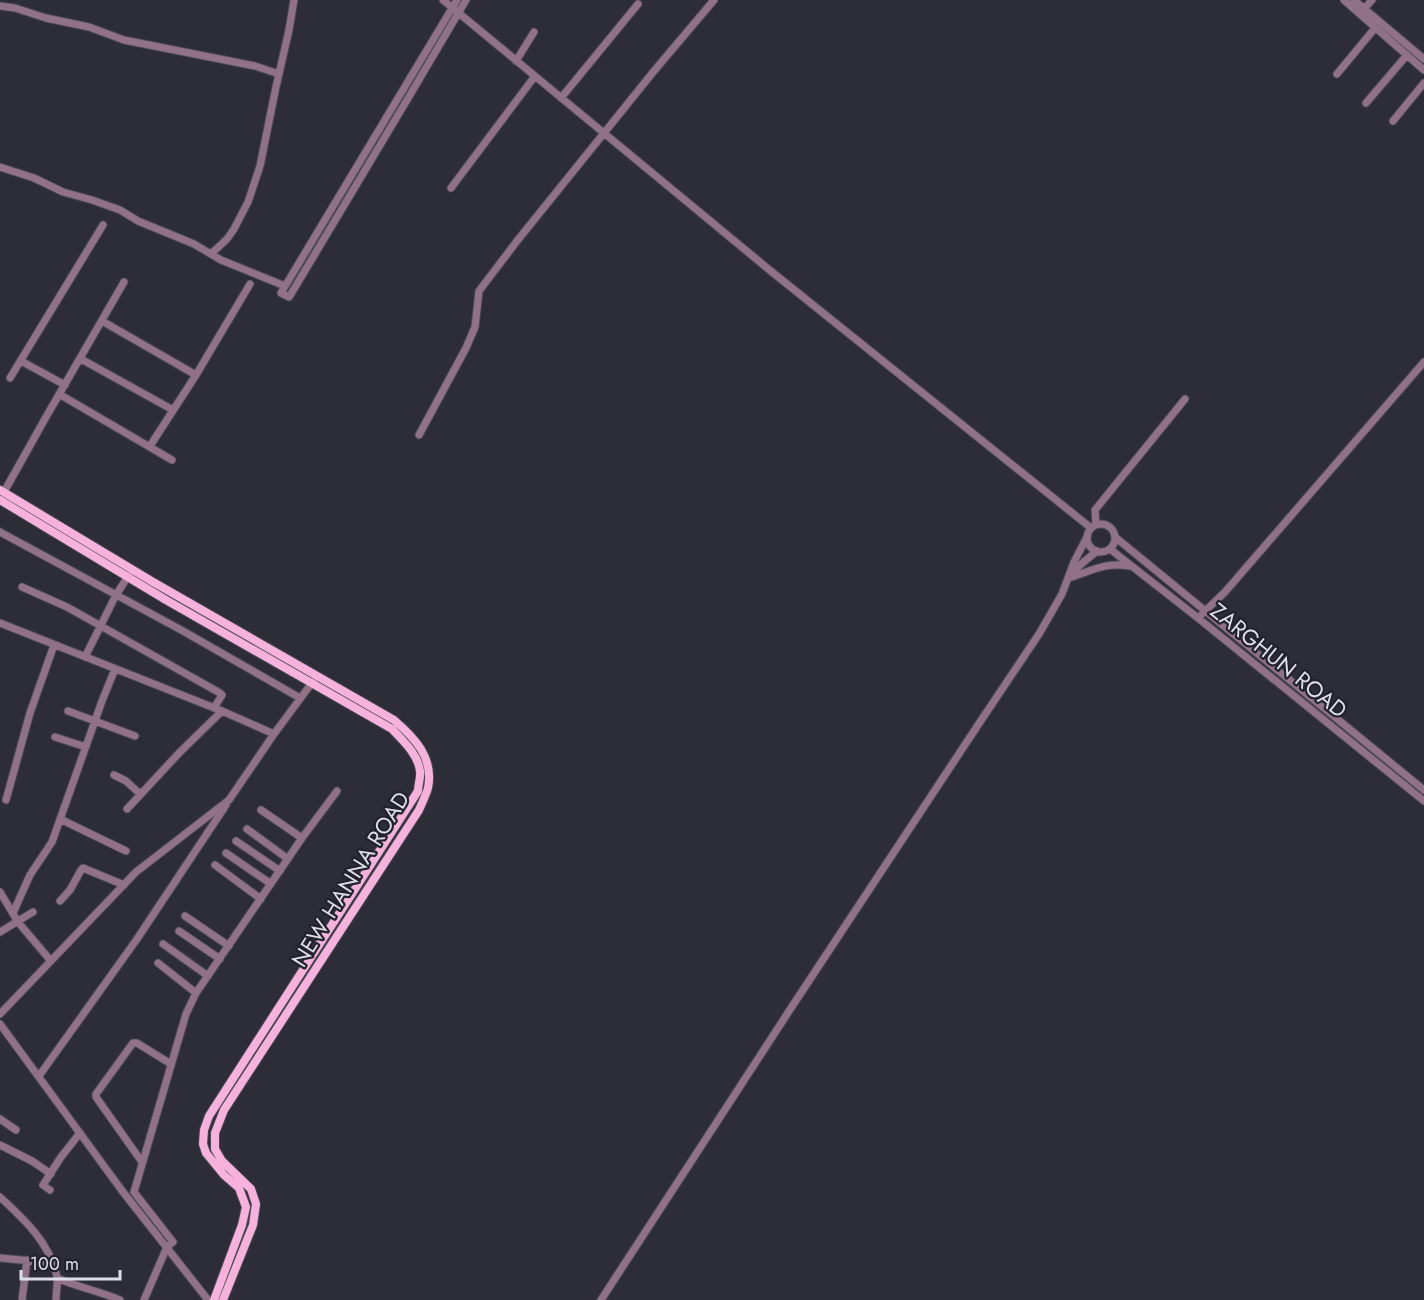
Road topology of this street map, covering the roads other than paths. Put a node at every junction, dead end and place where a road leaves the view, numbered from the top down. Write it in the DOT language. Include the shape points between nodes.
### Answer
graph roads {
  1 [pos="294,0"];
  2 [pos="443,0"];
  3 [pos="457,0"];
  4 [pos="466,0"];
  5 [pos="714,0"];
  6 [pos="1344,0"];
  7 [pos="1354,0"];
  8 [pos="1372,0"];
  9 [pos="13,4"];
  10 [pos="638,4"];
  11 [pos="0,6"];
  12 [pos="455,10"];
  13 [pos="1361,11"];
  14 [pos="1375,28"];
  15 [pos="534,32"];
  16 [pos="1424,46"];
  17 [pos="1412,56"];
  18 [pos="1424,59"];
  19 [pos="516,61"];
  20 [pos="1424,70"];
  21 [pos="279,74"];
  22 [pos="1337,74"];
  23 [pos="535,76"];
  24 [pos="1424,83"];
  25 [pos="561,98"];
  26 [pos="1366,103"];
  27 [pos="1393,122"];
  28 [pos="604,134"];
  29 [pos="0,167"];
  30 [pos="451,188"];
  31 [pos="103,225"];
  32 [pos="211,254"];
  33 [pos="124,282"];
  34 [pos="250,284"];
  35 [pos="285,286"];
  36 [pos="102,321"];
  37 [pos="81,358"];
  38 [pos="21,360"];
  39 [pos="1424,362"];
  40 [pos="196,375"];
  41 [pos="10,378"];
  42 [pos="64,385"];
  43 [pos="59,394"];
  44 [pos="1185,399"];
  45 [pos="173,410"];
  46 [pos="419,435"];
  47 [pos="150,446"];
  48 [pos="172,460"];
  49 [pos="1,494"];
  50 [pos="1093,526"];
  51 [pos="0,532"];
  52 [pos="1088,537"];
  53 [pos="1115,537"];
  54 [pos="1110,549"];
  55 [pos="1097,551"];
  56 [pos="1131,566"];
  57 [pos="130,573"];
  58 [pos="1070,579"];
  59 [pos="22,587"];
  60 [pos="116,596"];
  61 [pos="1204,611"];
  62 [pos="1198,618"];
  63 [pos="1,625"];
  64 [pos="101,626"];
  65 [pos="54,645"];
  66 [pos="85,657"];
  67 [pos="115,669"];
  68 [pos="315,679"];
  69 [pos="300,698"];
  70 [pos="218,710"];
  71 [pos="68,711"];
  72 [pos="94,721"];
  73 [pos="274,734"];
  74 [pos="135,736"];
  75 [pos="55,737"];
  76 [pos="86,747"];
  77 [pos="114,775"];
  78 [pos="1424,790"];
  79 [pos="337,791"];
  80 [pos="140,794"];
  81 [pos="4,797"];
  82 [pos="229,800"];
  83 [pos="1424,801"];
  84 [pos="127,809"];
  85 [pos="261,810"];
  86 [pos="60,819"];
  87 [pos="247,829"];
  88 [pos="302,838"];
  89 [pos="236,841"];
  90 [pos="126,851"];
  91 [pos="226,853"];
  92 [pos="288,859"];
  93 [pos="215,865"];
  94 [pos="280,871"];
  95 [pos="271,884"];
  96 [pos="124,885"];
  97 [pos="0,892"];
  98 [pos="261,899"];
  99 [pos="60,901"];
  100 [pos="33,912"];
  101 [pos="13,914"];
  102 [pos="185,916"];
  103 [pos="18,922"];
  104 [pos="179,931"];
  105 [pos="0,932"];
  106 [pos="163,944"];
  107 [pos="229,946"];
  108 [pos="220,959"];
  109 [pos="51,961"];
  110 [pos="158,963"];
  111 [pos="208,976"];
  112 [pos="196,993"];
  113 [pos="0,1014"];
  114 [pos="0,1024"];
  115 [pos="171,1064"];
  116 [pos="39,1076"];
  117 [pos="0,1119"];
  118 [pos="16,1130"];
  119 [pos="80,1132"];
  120 [pos="0,1145"];
  121 [pos="142,1162"];
  122 [pos="51,1174"];
  123 [pos="50,1190"];
  124 [pos="0,1197"];
  125 [pos="167,1247"];
  126 [pos="0,1258"];
  127 [pos="27,1260"];
  128 [pos="53,1263"];
  129 [pos="57,1278"];
  130 [pos="22,1300"];
  131 [pos="56,1300"];
  132 [pos="120,1300"];
  133 [pos="144,1300"];
  134 [pos="208,1300"];
  135 [pos="214,1300"];
  136 [pos="223,1300"];
  137 [pos="601,1300"];
  1 -- 21 [label="street"];
  2 -- 12 [label="street"];
  3 -- 12 [label="street"];
  4 -- 12 [label="street"];
  5 -- 28 [label="street"];
  6 -- 13 [label="street"];
  7 -- 13 [label="street"];
  8 -- 13 [label="street"];
  9 -- 11 [label="street"];
  9 -- 21 [label="street" via="46,18 89,27 124,40"];
  10 -- 25 [label="street"];
  12 -- 19 [label="street"];
  12 -- 35 [label="street"];
  12 -- 35 [label="street" via="407,100 289,297 281,293"];
  13 -- 14 [label="street"];
  13 -- 17 [label="street"];
  14 -- 17 [label="street"];
  14 -- 22 [label="street"];
  15 -- 19 [label="street"];
  16 -- 17 [label="street"];
  17 -- 18 [label="street"];
  17 -- 20 [label="street"];
  17 -- 26 [label="street"];
  19 -- 23 [label="street"];
  21 -- 32 [label="street" via="260,166 248,202 227,239"];
  23 -- 25 [label="street"];
  23 -- 30 [label="street"];
  24 -- 27 [label="street"];
  25 -- 28 [label="street"];
  28 -- 46 [label="street" via="479,291 475,327"];
  28 -- 50 [label="street" via="772,273"];
  29 -- 32 [label="street" via="128,213"];
  31 -- 38 [label="street"];
  32 -- 35 [label="street"];
  33 -- 36 [label="street"];
  34 -- 40 [label="street"];
  36 -- 37 [label="street"];
  36 -- 40 [label="street"];
  37 -- 42 [label="street"];
  37 -- 45 [label="street"];
  38 -- 41 [label="street"];
  38 -- 42 [label="street"];
  39 -- 61 [label="street" via="1225,592"];
  40 -- 45 [label="street"];
  42 -- 43 [label="street"];
  43 -- 47 [label="street"];
  43 -- 49 [label="street"];
  44 -- 50 [label="street" via="1095,510"];
  45 -- 47 [label="street"];
  47 -- 48 [label="street"];
  49 -- 57 [label="main road, NEW HANNA ROAD"];
  50 -- 52 [label="street"];
  50 -- 53 [label="street" via="1108,526"];
  51 -- 60 [label="street"];
  52 -- 55 [label="street"];
  52 -- 58 [label="street" via="1074,562"];
  53 -- 54 [label="street"];
  53 -- 61 [label="street"];
  54 -- 55 [label="street"];
  54 -- 56 [label="street, ZARGHUN ROAD"];
  55 -- 58 [label="street"];
  56 -- 58 [label="street" via="1099,567"];
  56 -- 62 [label="street, ZARGHUN ROAD"];
  57 -- 60 [label="street"];
  57 -- 68 [label="main road, NEW HANNA ROAD"];
  58 -- 137 [label="street" via="1039,634"];
  59 -- 64 [label="street"];
  60 -- 64 [label="street"];
  60 -- 69 [label="street"];
  61 -- 62 [label="street"];
  61 -- 78 [label="street"];
  62 -- 83 [label="street, ZARGHUN ROAD"];
  63 -- 65 [label="street"];
  64 -- 66 [label="street"];
  64 -- 70 [label="street" via="220,693"];
  65 -- 66 [label="street"];
  65 -- 81 [label="street"];
  66 -- 67 [label="street"];
  67 -- 70 [label="street"];
  67 -- 72 [label="street"];
  68 -- 69 [label="street"];
  68 -- 135 [label="main road, NEW HANNA ROAD" via="392,729 407,745 420,772 418,791 209,1116 204,1130 206,1153 239,1188 246,1207"];
  68 -- 136 [label="main road, NEW HANNA ROAD" via="394,720 412,736 429,768 428,789 419,810 224,1110 215,1133 214,1149 251,1189 256,1204 253,1225"];
  69 -- 73 [label="street"];
  70 -- 73 [label="street"];
  70 -- 80 [label="street"];
  71 -- 72 [label="street"];
  72 -- 74 [label="street"];
  72 -- 76 [label="street"];
  73 -- 82 [label="street"];
  75 -- 76 [label="street"];
  76 -- 86 [label="street"];
  77 -- 80 [label="street"];
  79 -- 88 [label="street"];
  80 -- 84 [label="street"];
  82 -- 96 [label="street"];
  82 -- 116 [label="street" via="137,939"];
  85 -- 88 [label="street"];
  86 -- 90 [label="street"];
  86 -- 101 [label="street" via="52,842 30,875"];
  87 -- 92 [label="street"];
  88 -- 92 [label="street"];
  89 -- 94 [label="street"];
  91 -- 95 [label="street"];
  92 -- 94 [label="street"];
  93 -- 98 [label="street"];
  94 -- 95 [label="street"];
  95 -- 98 [label="street"];
  96 -- 99 [label="street" via="84,868"];
  96 -- 109 [label="street"];
  97 -- 101 [label="street"];
  98 -- 107 [label="street"];
  100 -- 103 [label="street"];
  101 -- 103 [label="street"];
  102 -- 107 [label="street"];
  103 -- 105 [label="street"];
  103 -- 109 [label="street"];
  104 -- 108 [label="street"];
  106 -- 111 [label="street"];
  107 -- 108 [label="street"];
  108 -- 111 [label="street"];
  109 -- 113 [label="street"];
  110 -- 112 [label="street"];
  111 -- 112 [label="street"];
  112 -- 115 [label="street"];
  114 -- 116 [label="street"];
  115 -- 121 [label="street"];
  115 -- 121 [label="street" via="132,1042 96,1094"];
  116 -- 119 [label="street"];
  117 -- 118 [label="street"];
  119 -- 122 [label="street"];
  119 -- 125 [label="street"];
  120 -- 122 [label="street"];
  121 -- 125 [label="street" via="134,1192 173,1242"];
  122 -- 123 [label="street" via="43,1185"];
  124 -- 128 [label="street" via="23,1218 48,1250"];
  125 -- 133 [label="street"];
  125 -- 134 [label="street"];
  126 -- 127 [label="street"];
  127 -- 128 [label="street"];
  127 -- 130 [label="street"];
  128 -- 129 [label="street"];
  129 -- 131 [label="street"];
  129 -- 132 [label="street"];
}
